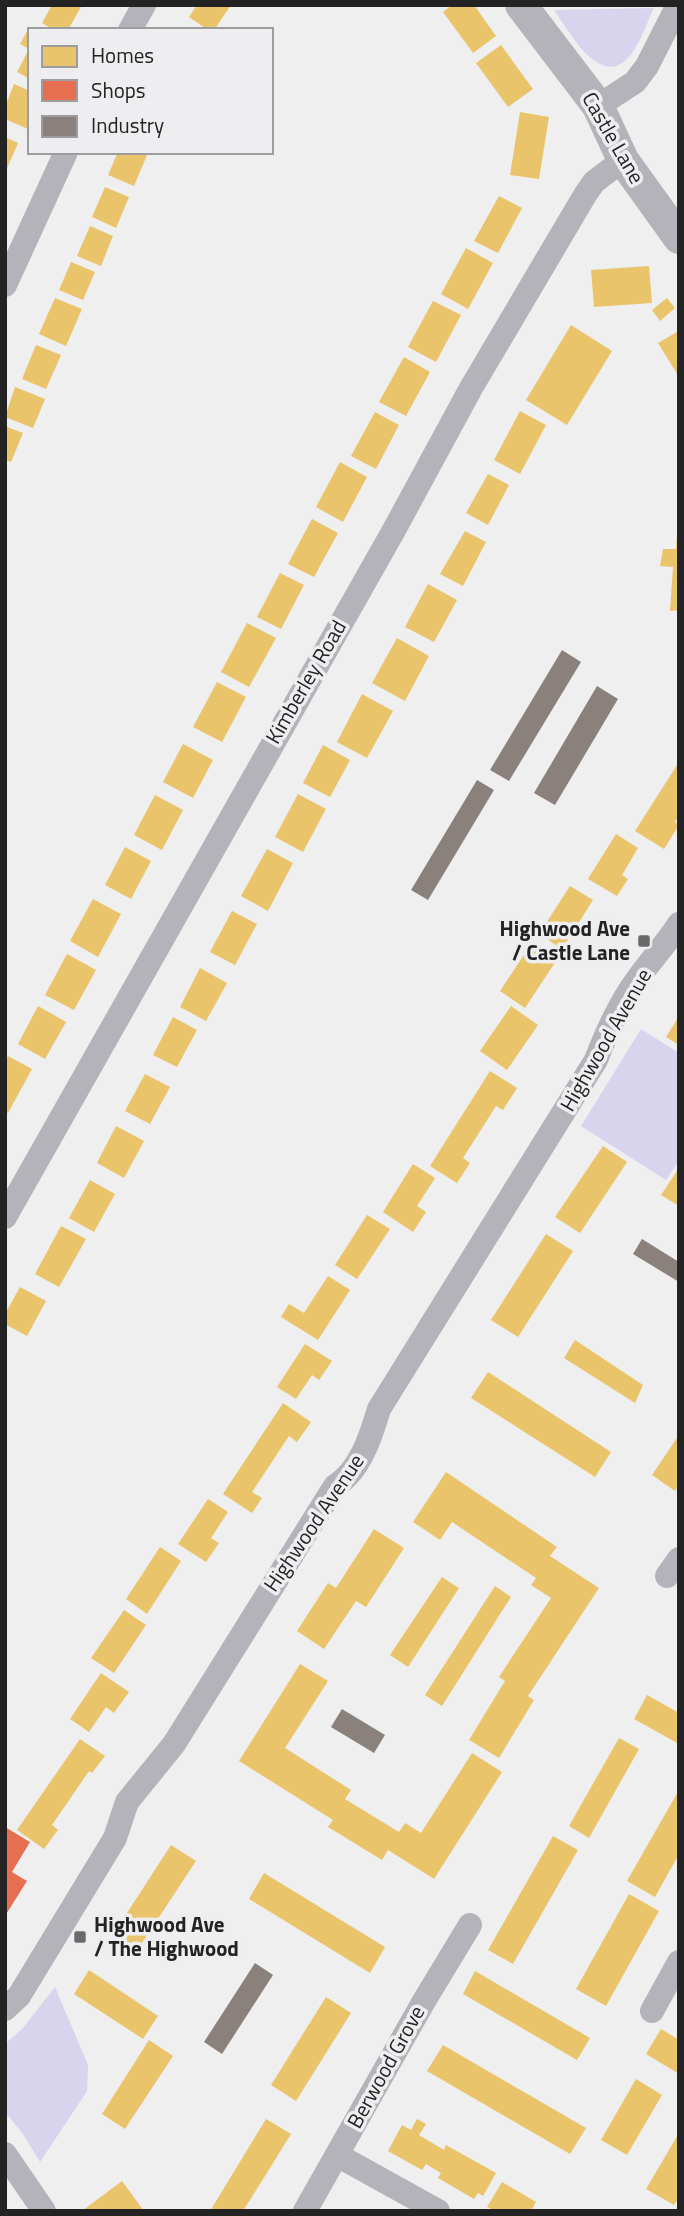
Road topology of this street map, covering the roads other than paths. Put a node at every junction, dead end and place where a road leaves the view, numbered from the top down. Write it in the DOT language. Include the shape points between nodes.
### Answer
graph roads {
  1 [pos="144,5"];
  2 [pos="521,5"];
  3 [pos="678,5"];
  4 [pos="131,28"];
  5 [pos="598,106"];
  6 [pos="65,154"];
  7 [pos="623,160"];
  8 [pos="679,238"];
  9 [pos="5,285"];
  10 [pos="679,924"];
  11 [pos="5,1217"];
  12 [pos="470,1925"];
  13 [pos="676,1975"];
  14 [pos="5,2009"];
  15 [pos="652,2011"];
  16 [pos="5,2154"];
  17 [pos="337,2155"];
  18 [pos="44,2211"];
  19 [pos="305,2211"];
  20 [pos="438,2211"];
  1 -- 4 [label="street"];
  2 -- 5 [label="street, Castle Lane"];
  3 -- 5 [label="street" via="635,82"];
  5 -- 7 [label="street, Castle Lane"];
  6 -- 9 [label="street"];
  7 -- 8 [label="street, Castle Lane"];
  7 -- 11 [label="street, Kimberley Road" via="585,195 471,388"];
  10 -- 14 [label="street, Highwood Avenue" via="637,979 611,1022 596,1060 379,1409 370,1437 346,1480 335,1486 174,1744 127,1802 115,1838 19,1996"];
  12 -- 17 [label="street, Berwood Grove"];
  13 -- 15 [label="street"];
  16 -- 18 [label="street"];
  17 -- 19 [label="street, Berwood Grove"];
  17 -- 20 [label="street"];
}
